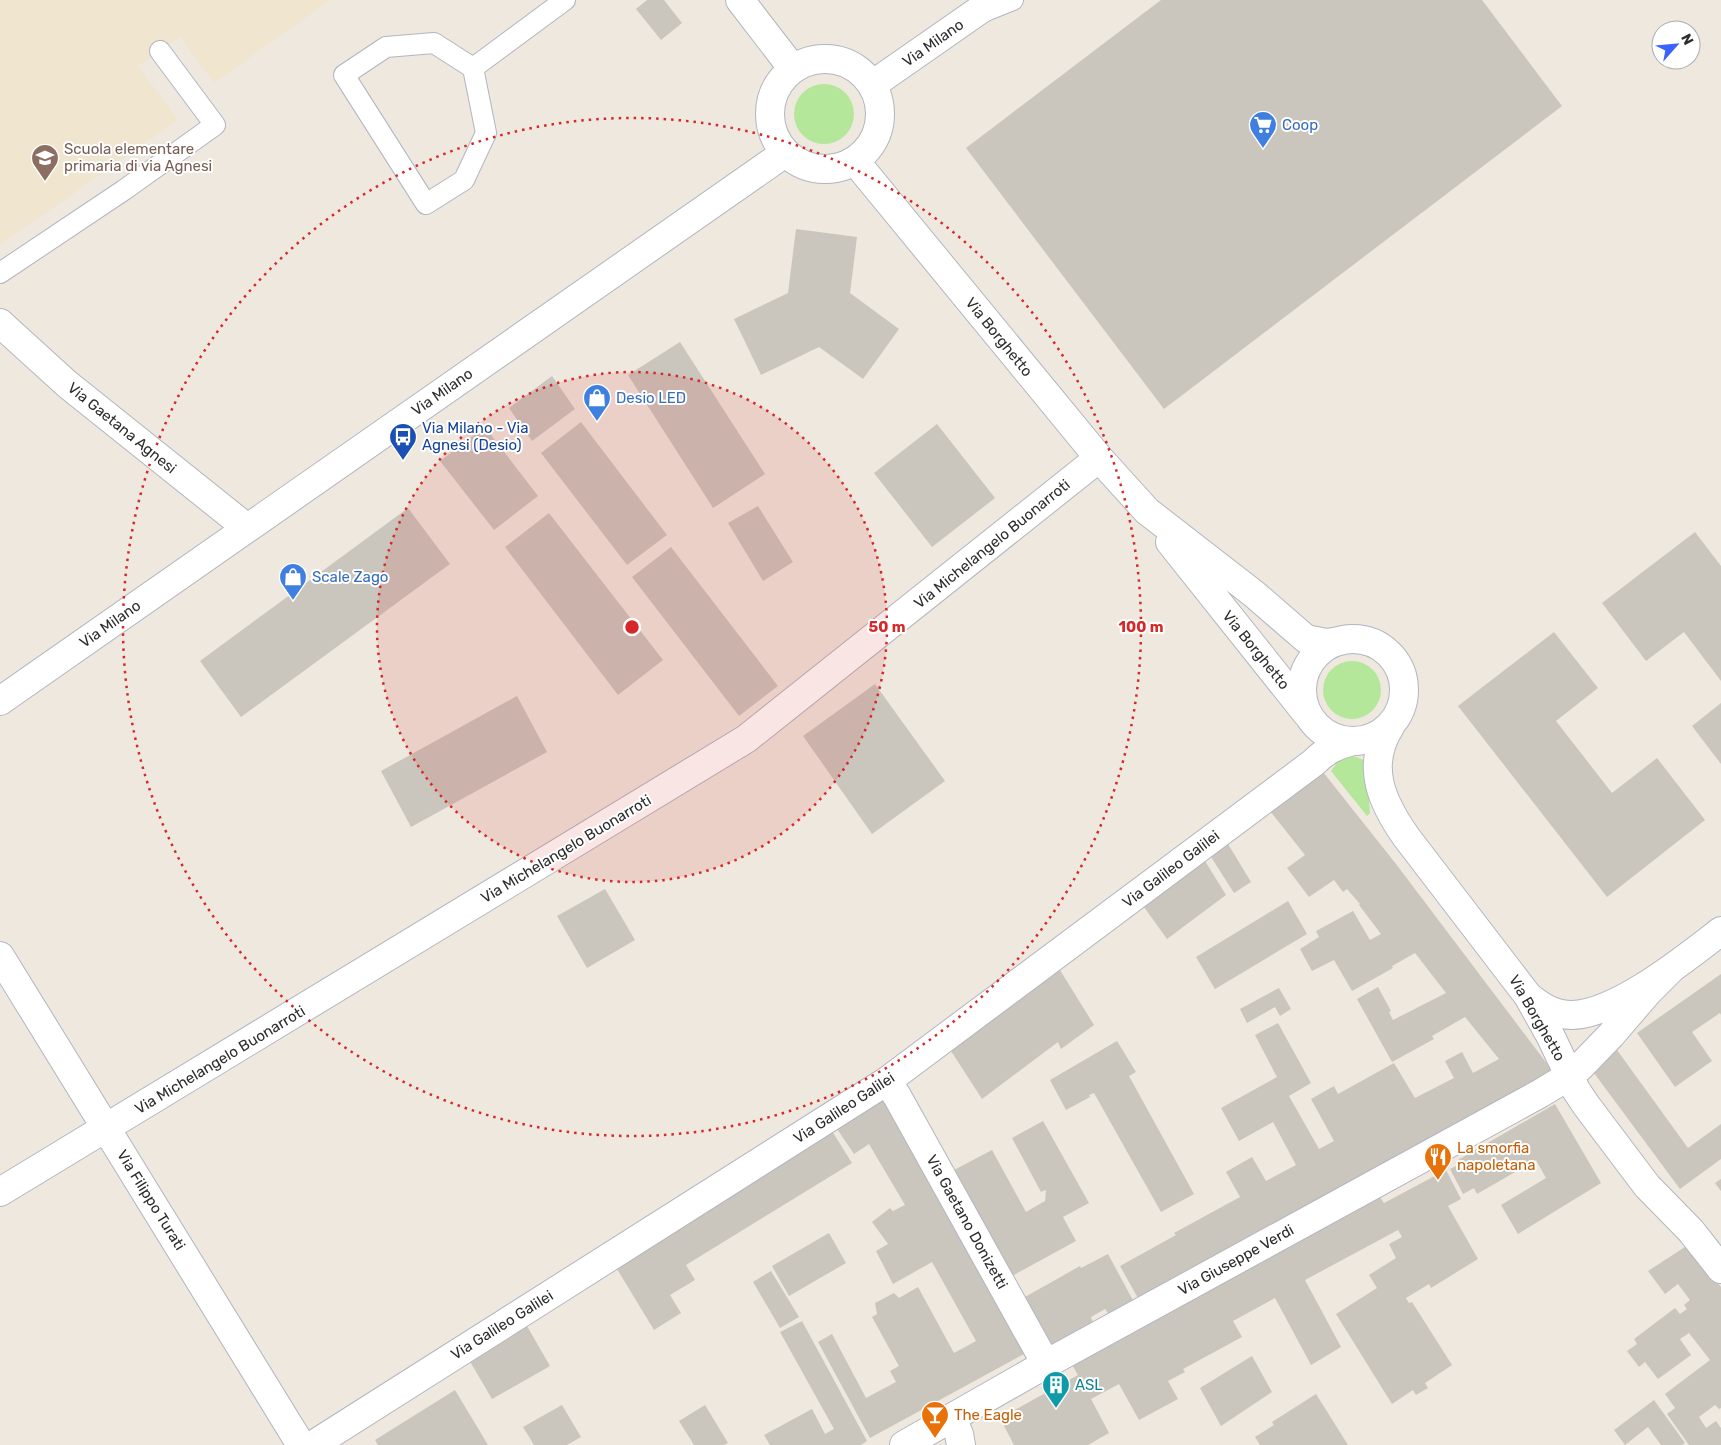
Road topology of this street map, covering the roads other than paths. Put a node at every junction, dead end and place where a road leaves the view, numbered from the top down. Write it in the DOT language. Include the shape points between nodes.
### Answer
graph roads {
  1 [pos="565,0"];
  2 [pos="740,0"];
  3 [pos="994,0"];
  4 [pos="1013,0"];
  5 [pos="967,19"];
  6 [pos="160,51"];
  7 [pos="473,68"];
  8 [pos="793,69"];
  9 [pos="872,85"];
  10 [pos="785,153"];
  11 [pos="855,161"];
  12 [pos="0,273"];
  13 [pos="0,323"];
  14 [pos="1099,458"];
  15 [pos="1147,511"];
  16 [pos="247,528"];
  17 [pos="1340,641"];
  18 [pos="0,701"];
  19 [pos="1310,718"];
  20 [pos="1390,726"];
  21 [pos="1353,741"];
  22 [pos="1721,931"];
  23 [pos="0,956"];
  24 [pos="1671,969"];
  25 [pos="1528,996"];
  26 [pos="1570,1076"];
  27 [pos="887,1081"];
  28 [pos="107,1129"];
  29 [pos="0,1192"];
  30 [pos="1721,1268"];
  31 [pos="1046,1364"];
  32 [pos="952,1418"];
  33 [pos="301,1445"];
  34 [pos="313,1445"];
  35 [pos="904,1445"];
  36 [pos="961,1445"];
  1 -- 7 [label="lane"];
  2 -- 8 [label="street"];
  3 -- 5 [label="street, Via Milano"];
  4 -- 5 [label="lane"];
  5 -- 9 [label="street, Via Milano"];
  6 -- 12 [label="lane" via="215,125"];
  7 -- 7 [label="lane" via="434,43 386,47 344,75 426,204 464,180 486,134"];
  8 -- 9 [label="street" via="809,61 827,58 860,71"];
  8 -- 10 [label="street" via="779,82 772,99 770,118 774,137"];
  9 -- 11 [label="street" via="880,118 868,149"];
  10 -- 11 [label="street" via="801,164 818,169 838,168"];
  10 -- 16 [label="street, Via Milano"];
  11 -- 14 [label="street, Via Borghetto"];
  13 -- 16 [label="street, Via Gaetana Agnesi" via="109,418"];
  14 -- 15 [label="street, Via Borghetto"];
  14 -- 28 [label="street, Via Michelangelo Buonarroti" via="746,738"];
  15 -- 17 [label="street, Via Borghetto" via="1306,639 1326,643"];
  15 -- 19 [label="street, Via Borghetto"];
  16 -- 18 [label="street, Via Milano"];
  17 -- 19 [label="street, Via Borghetto" via="1316,655 1306,673 1302,693"];
  17 -- 20 [label="street, Via Borghetto" via="1354,639 1381,647 1400,669 1404,699"];
  19 -- 21 [label="street, Via Borghetto" via="1329,735"];
  20 -- 21 [label="street, Via Borghetto" via="1377,736"];
  20 -- 25 [label="street, Via Borghetto" via="1378,754 1380,783 1391,814"];
  21 -- 27 [label="street, Via Galileo Galilei" via="1332,747"];
  22 -- 24 [label="street"];
  23 -- 28 [label="street, Via Filippo Turati"];
  24 -- 25 [label="street" via="1608,1006 1583,1014 1556,1013 1541,1008"];
  24 -- 26 [label="street, Via Giuseppe Verdi" via="1598,1050"];
  25 -- 26 [label="street, Via Borghetto"];
  26 -- 30 [label="street, Via Borghetto" via="1596,1119 1647,1186 1702,1243"];
  26 -- 31 [label="street, Via Giuseppe Verdi"];
  27 -- 31 [label="street, Via Gaetano Donizetti"];
  27 -- 34 [label="street, Via Galileo Galilei"];
  28 -- 29 [label="street, Via Michelangelo Buonarroti"];
  28 -- 33 [label="street, Via Filippo Turati"];
  31 -- 32 [label="street, Via Giuseppe Verdi"];
  32 -- 35 [label="street, Via Giuseppe Verdi"];
  32 -- 36 [label="street"];
}
